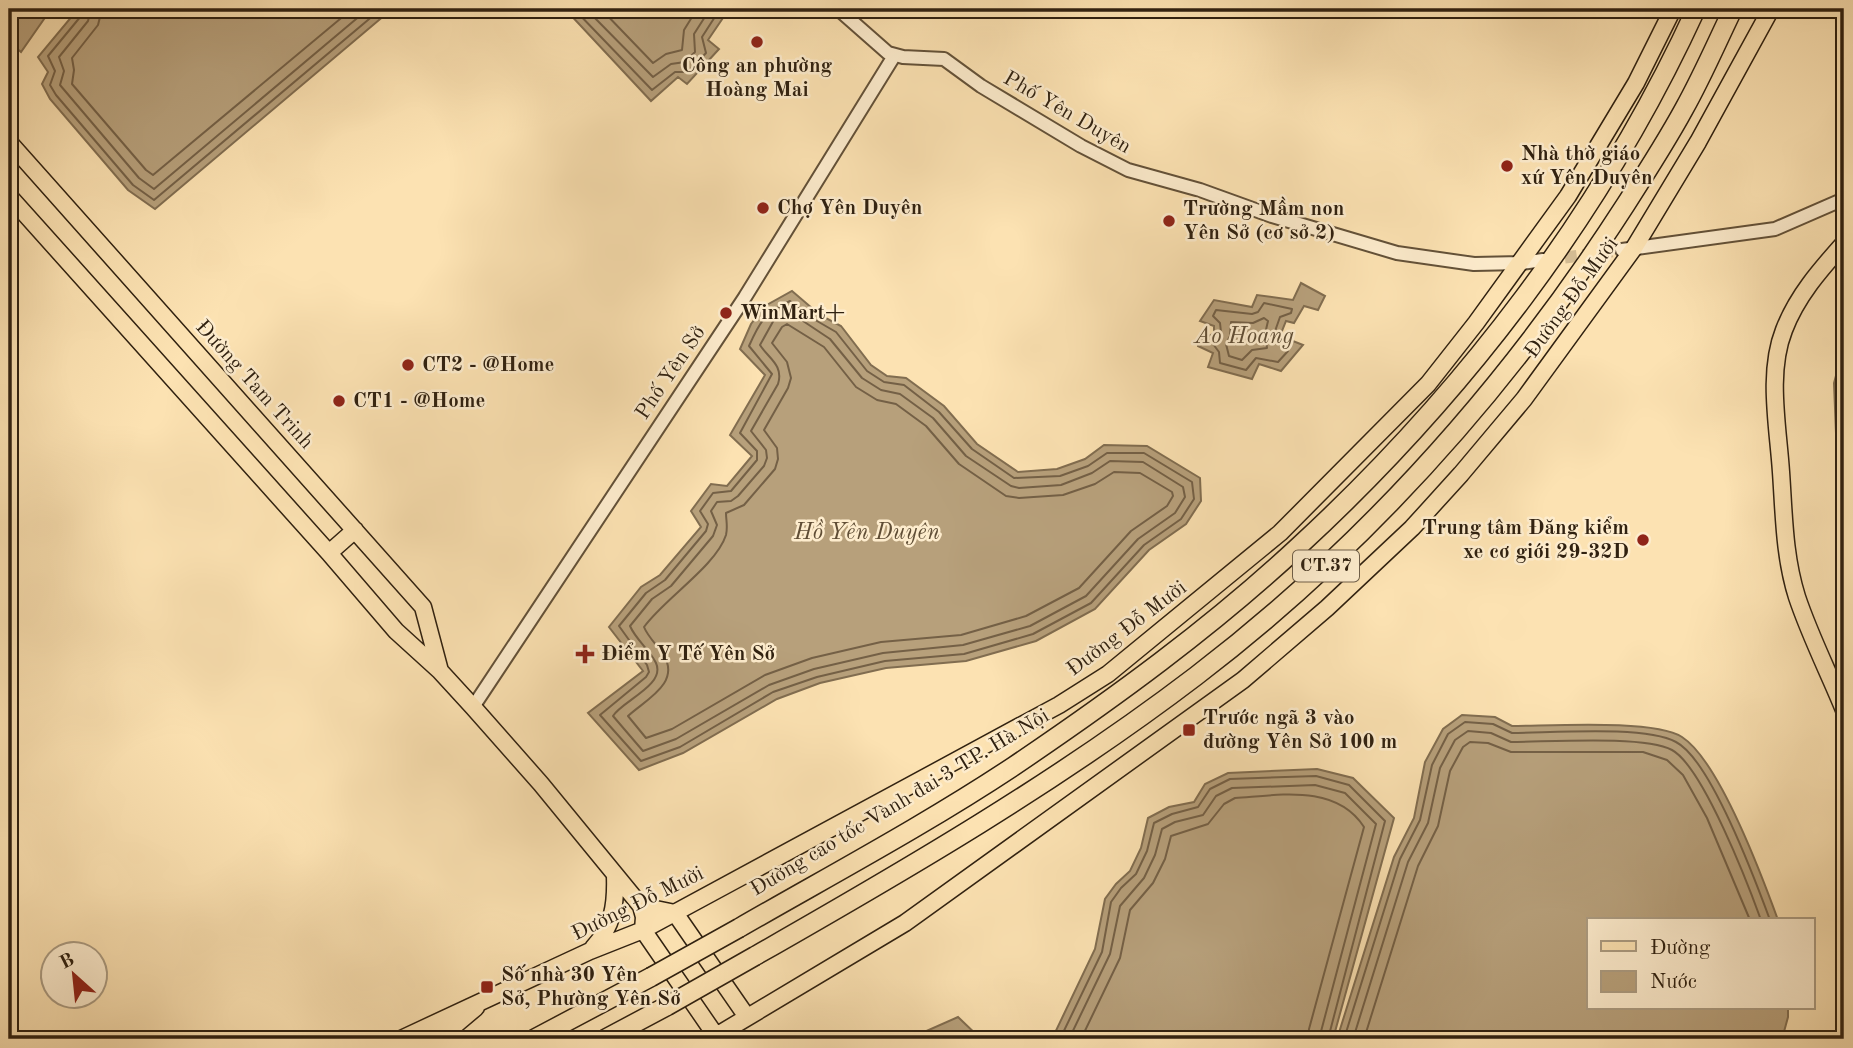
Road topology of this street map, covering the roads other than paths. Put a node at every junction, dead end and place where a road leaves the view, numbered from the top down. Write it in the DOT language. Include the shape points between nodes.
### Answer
graph roads {
  1 [pos="838,9"];
  2 [pos="1673,9"];
  3 [pos="1696,9"];
  4 [pos="1733,9"];
  5 [pos="1771,9"];
  6 [pos="894,56"];
  7 [pos="9,142"];
  8 [pos="9,197"];
  9 [pos="1844,199"];
  10 [pos="1844,243"];
  11 [pos="1628,249"];
  12 [pos="1544,260"];
  13 [pos="1521,263"];
  14 [pos="355,530"];
  15 [pos="329,553"];
  16 [pos="440,671"];
  17 [pos="473,707"];
  18 [pos="1844,710"];
  19 [pos="615,876"];
  20 [pos="641,906"];
  21 [pos="675,913"];
  22 [pos="643,930"];
  23 [pos="590,951"];
  24 [pos="475,1007"];
  25 [pos="747,1017"];
  26 [pos="714,1038"];
  27 [pos="401,1039"];
  28 [pos="437,1039"];
  29 [pos="534,1039"];
  30 [pos="605,1039"];
  1 -- 6 [label="street"];
  2 -- 13 [label="main road, Đường Đỗ Mười" via="1636,83 1568,196"];
  3 -- 29 [label="highway, Đường cao tốc Vành đai 3 TP. Hà Nội / CT.37, bridge" via="1635,128 1574,228 1506,320 1403,443 1236,602 1120,692 1011,767 874,851"];
  4 -- 30 [label="highway, CT.37, bridge" via="1685,107 1600,244 1540,328 1383,511 1320,571 1139,718 1029,794 891,879"];
  5 -- 11 [label="main road, Đường Đỗ Mười" via="1698,142"];
  6 -- 13 [label="street, Phố Yên Duyên" via="944,59 981,86 1128,170 1397,253 1474,264"];
  6 -- 17 [label="street, Phố Yên Sở" via="745,297"];
  7 -- 14 [label="main road, Đường Tam Trinh"];
  8 -- 15 [label="main road, Đường Tam Trinh"];
  9 -- 11 [label="street" via="1775,229"];
  10 -- 18 [label="main road" via="1796,303 1783,331 1776,358 1776,391 1784,540 1797,597"];
  11 -- 25 [label="main road, Đường Đỗ Mười" via="1550,365 1469,466 1412,528 1327,608 1242,680 905,923"];
  12 -- 13 [label="street, Phố Yên Duyên"];
  13 -- 21 [label="main road, Đường Đỗ Mười" via="1428,384 1327,488 1236,571 1108,674 1025,724"];
  14 -- 15 [label="main road"];
  14 -- 16 [label="main road, Đường Tam Trinh" via="423,607"];
  15 -- 16 [label="main road, Đường Tam Trinh" via="396,631"];
  16 -- 17 [label="main road, Đường Tam Trinh"];
  17 -- 19 [label="main road, Đường Tam Trinh"];
  19 -- 20 [label="main road, Đường Tam Trinh"];
  19 -- 23 [label="main road" via="616,900 606,934"];
  20 -- 21 [label="main road"];
  20 -- 22 [label="main road"];
  21 -- 22 [label="main road, Đường Đỗ Mười"];
  21 -- 25 [label="main road"];
  22 -- 23 [label="main road, Đường Đỗ Mười"];
  22 -- 26 [label="main road"];
  23 -- 24 [label="main road, Đường Đỗ Mười"];
  24 -- 27 [label="main road, Đường Đỗ Mười"];
  24 -- 28 [label="highway"];
  25 -- 26 [label="main road, Đường Đỗ Mười"];
}
